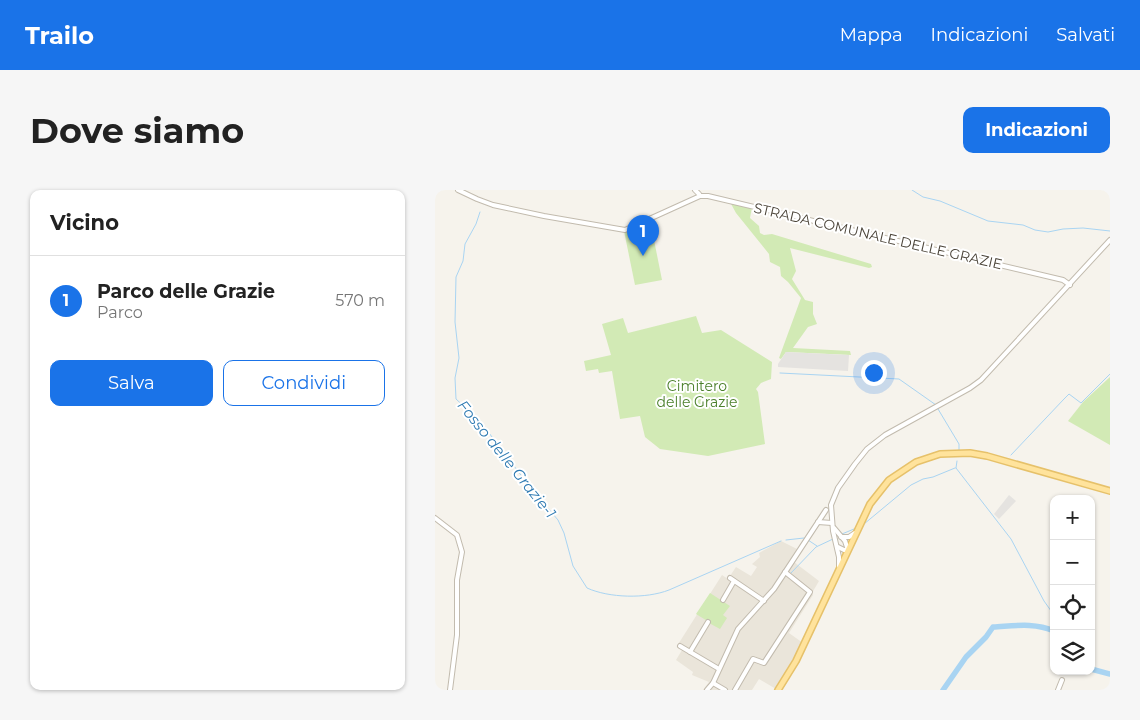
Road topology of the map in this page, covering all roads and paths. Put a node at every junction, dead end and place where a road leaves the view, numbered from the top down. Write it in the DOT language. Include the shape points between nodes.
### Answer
graph roads {
  1 [pos="458,190"];
  2 [pos="698,192"];
  3 [pos="1110,240"];
  4 [pos="1070,285"];
  5 [pos="1110,491"];
  6 [pos="826,510"];
  7 [pos="435,518"];
  8 [pos="819,522"];
  9 [pos="832,523"];
  10 [pos="858,530"];
  11 [pos="841,537"];
  12 [pos="837,545"];
  13 [pos="848,550"];
  14 [pos="785,572"];
  15 [pos="838,573"];
  16 [pos="730,578"];
  17 [pos="735,581"];
  18 [pos="723,600"];
  19 [pos="764,601"];
  20 [pos="708,622"];
  21 [pos="680,646"];
  22 [pos="690,652"];
  23 [pos="719,669"];
  24 [pos="1062,680"];
  25 [pos="713,682"];
  26 [pos="450,690"];
  27 [pos="707,690"];
  28 [pos="725,690"];
  29 [pos="735,690"];
  30 [pos="779,690"];
  31 [pos="1058,690"];
  1 -- 2 [label="street, STRADA COMUNALE DELLE GRAZIE" via="493,204 625,230"];
  2 -- 4 [label="street, STRADA COMUNALE DELLE GRAZIE" via="1063,280"];
  3 -- 4 [label="street"];
  4 -- 9 [label="street" via="981,380 885,435 867,449 838,488 833,499"];
  5 -- 10 [label="main road" via="987,456 940,454 916,462 889,480 870,504"];
  6 -- 8 [label="street"];
  7 -- 26 [label="street" via="457,535 462,552 457,580 457,635"];
  8 -- 9 [label="street"];
  8 -- 14 [label="street"];
  9 -- 11 [label="street"];
  9 -- 12 [label="street"];
  10 -- 11 [label="street" via="852,536"];
  10 -- 13 [label="main road"];
  11 -- 13 [label="street"];
  12 -- 13 [label="street"];
  12 -- 15 [label="street"];
  13 -- 15 [label="main road"];
  14 -- 19 [label="street"];
  14 -- 29 [label="street" via="809,592 764,664 753,659"];
  15 -- 30 [label="main road"];
  16 -- 17 [label="street"];
  17 -- 18 [label="street"];
  17 -- 19 [label="street"];
  19 -- 23 [label="street" via="738,630"];
  20 -- 22 [label="street"];
  21 -- 22 [label="street"];
  22 -- 23 [label="street"];
  23 -- 25 [label="street"];
  24 -- 31 [label="street"];
  25 -- 27 [label="street"];
  25 -- 28 [label="street"];
}
